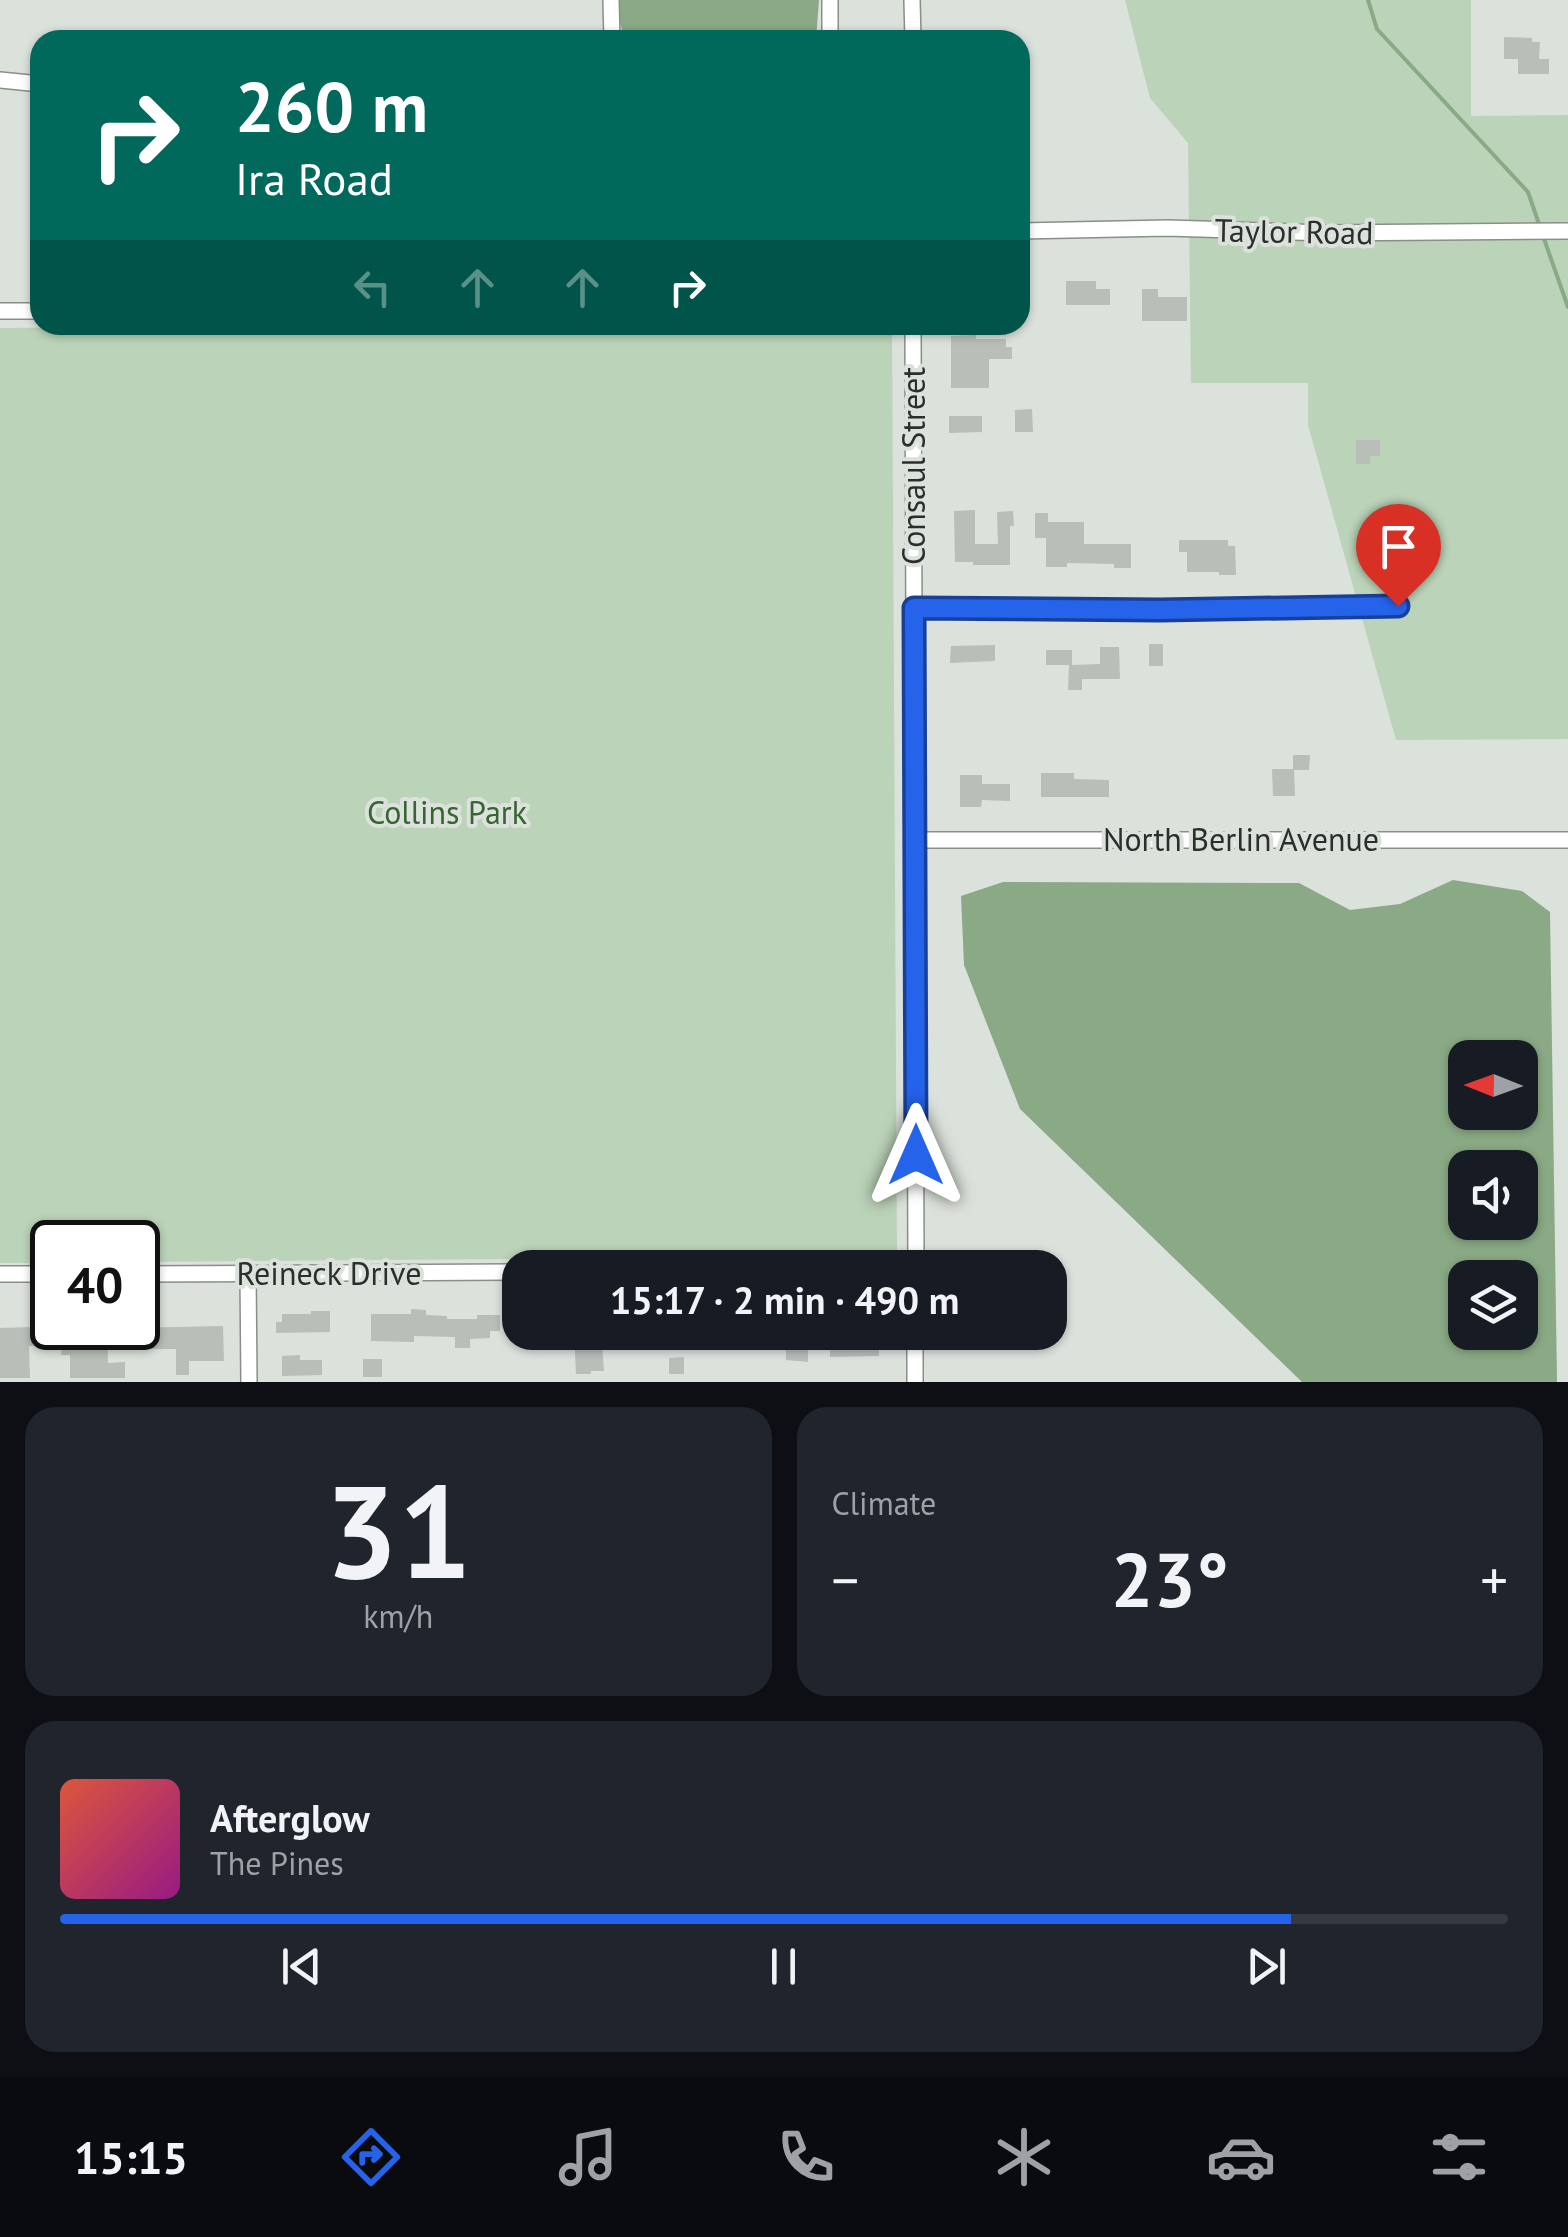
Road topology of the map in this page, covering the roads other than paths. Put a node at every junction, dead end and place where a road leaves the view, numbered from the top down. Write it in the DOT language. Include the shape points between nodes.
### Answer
graph roads {
  1 [pos="611,0"];
  2 [pos="830,0"];
  3 [pos="912,0"];
  4 [pos="612,30"];
  5 [pos="830,30"];
  6 [pos="912,30"];
  7 [pos="0,80"];
  8 [pos="30,83"];
  9 [pos="1043,213"];
  10 [pos="1568,230"];
  11 [pos="1030,231"];
  12 [pos="1043,231"];
  13 [pos="0,311"];
  14 [pos="30,311"];
  15 [pos="914,335"];
  16 [pos="1398,606"];
  17 [pos="914,608"];
  18 [pos="914,840"];
  19 [pos="1567,840"];
  20 [pos="916,1250"];
  21 [pos="502,1272"];
  22 [pos="248,1273"];
  23 [pos="0,1274"];
  24 [pos="30,1274"];
  25 [pos="160,1274"];
  26 [pos="915,1350"];
  27 [pos="249,1382"];
  28 [pos="915,1382"];
  1 -- 4 [label="street"];
  2 -- 5 [label="street"];
  3 -- 6 [label="street"];
  7 -- 8 [label="street"];
  9 -- 12 [label="street"];
  10 -- 12 [label="street, Taylor Road"];
  11 -- 12 [label="street, Taylor Road"];
  13 -- 14 [label="street"];
  15 -- 17 [label="street, Consaul Street"];
  16 -- 17 [label="street"];
  17 -- 18 [label="street, Consaul Street"];
  18 -- 19 [label="street, North Berlin Avenue"];
  18 -- 20 [label="street, Consaul Street"];
  21 -- 22 [label="street, Reineck Drive"];
  22 -- 25 [label="street, Reineck Drive"];
  22 -- 27 [label="street"];
  23 -- 24 [label="street"];
  26 -- 28 [label="street"];
}
